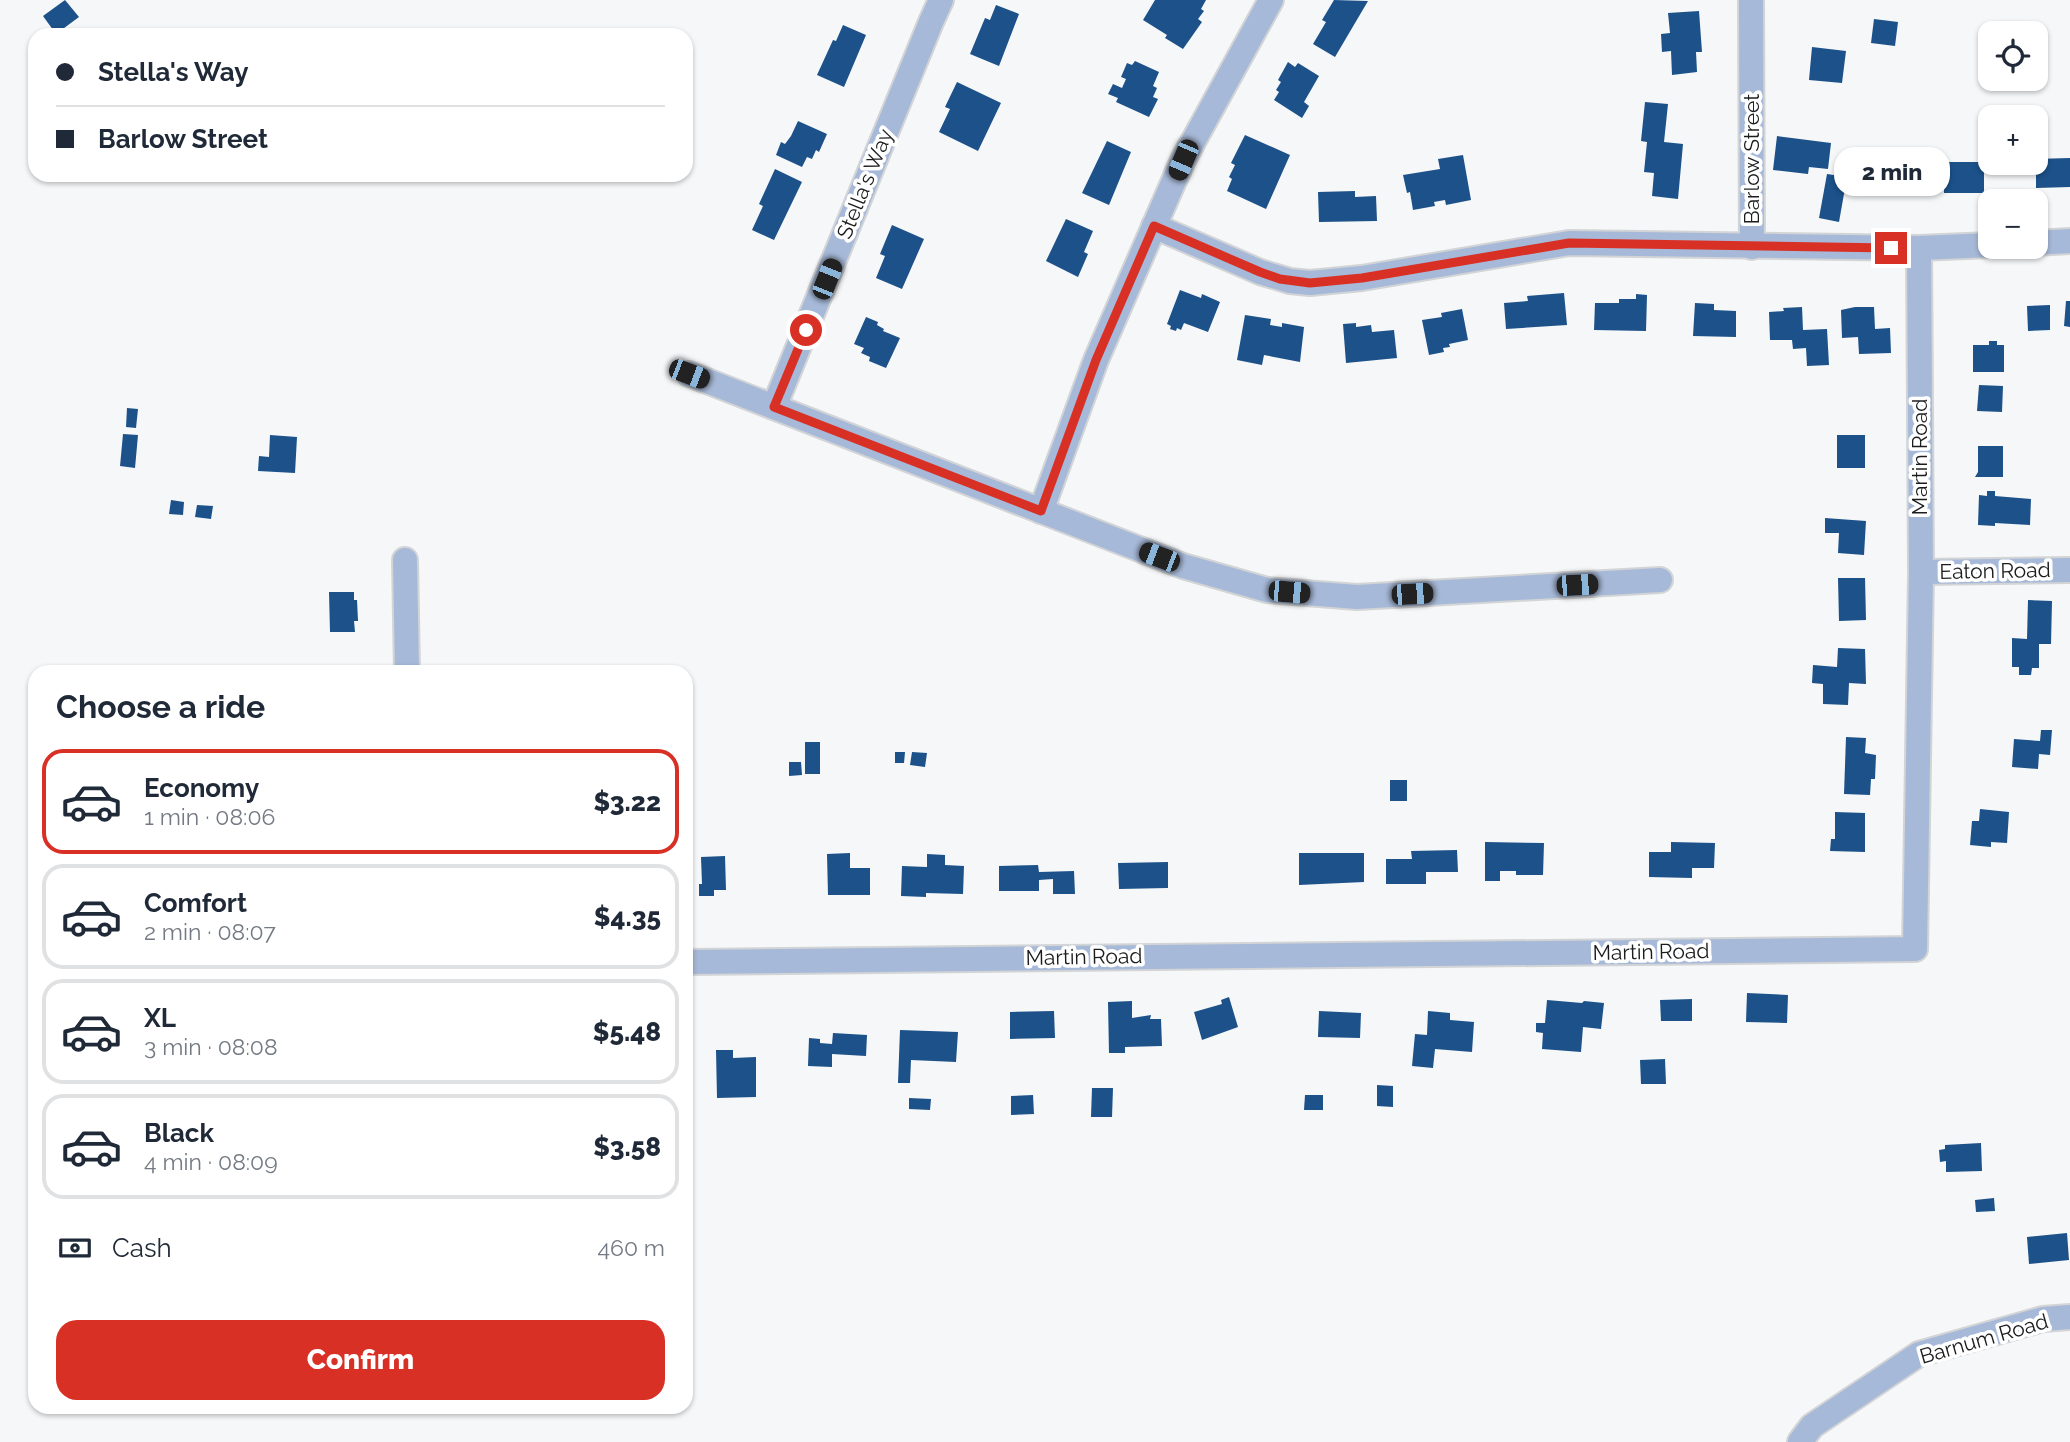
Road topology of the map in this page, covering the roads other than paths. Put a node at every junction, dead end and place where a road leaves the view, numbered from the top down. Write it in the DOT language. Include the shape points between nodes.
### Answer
graph roads {
  1 [pos="942,0"];
  2 [pos="1271,0"];
  3 [pos="1751,0"];
  4 [pos="1154,226"];
  5 [pos="2070,241"];
  6 [pos="2048,242"];
  7 [pos="1978,246"];
  8 [pos="1752,247"];
  9 [pos="1919,248"];
  10 [pos="689,374"];
  11 [pos="774,407"];
  12 [pos="1041,511"];
  13 [pos="405,560"];
  14 [pos="2070,569"];
  15 [pos="1921,572"];
  16 [pos="1660,580"];
  17 [pos="407,665"];
  18 [pos="693,962"];
  19 [pos="2070,1317"];
  20 [pos="1800,1442"];
  1 -- 11 [label="street, Stella's Way"];
  2 -- 4 [label="street" via="1195,135"];
  3 -- 8 [label="street, Barlow Street"];
  4 -- 8 [label="street" via="1260,272 1310,283 1569,243"];
  4 -- 12 [label="street" via="1096,360"];
  5 -- 6 [label="street"];
  7 -- 9 [label="street, Barlow Street"];
  8 -- 9 [label="street, Barlow Street"];
  9 -- 15 [label="street, Martin Road"];
  10 -- 11 [label="street"];
  11 -- 12 [label="street"];
  12 -- 16 [label="street" via="1182,566 1267,590 1357,597"];
  13 -- 17 [label="street"];
  14 -- 15 [label="street, Eaton Road"];
  15 -- 18 [label="street, Martin Road" via="1915,949"];
  19 -- 20 [label="street, Barnum Road" via="2043,1319 1919,1354 1812,1426"];
}
